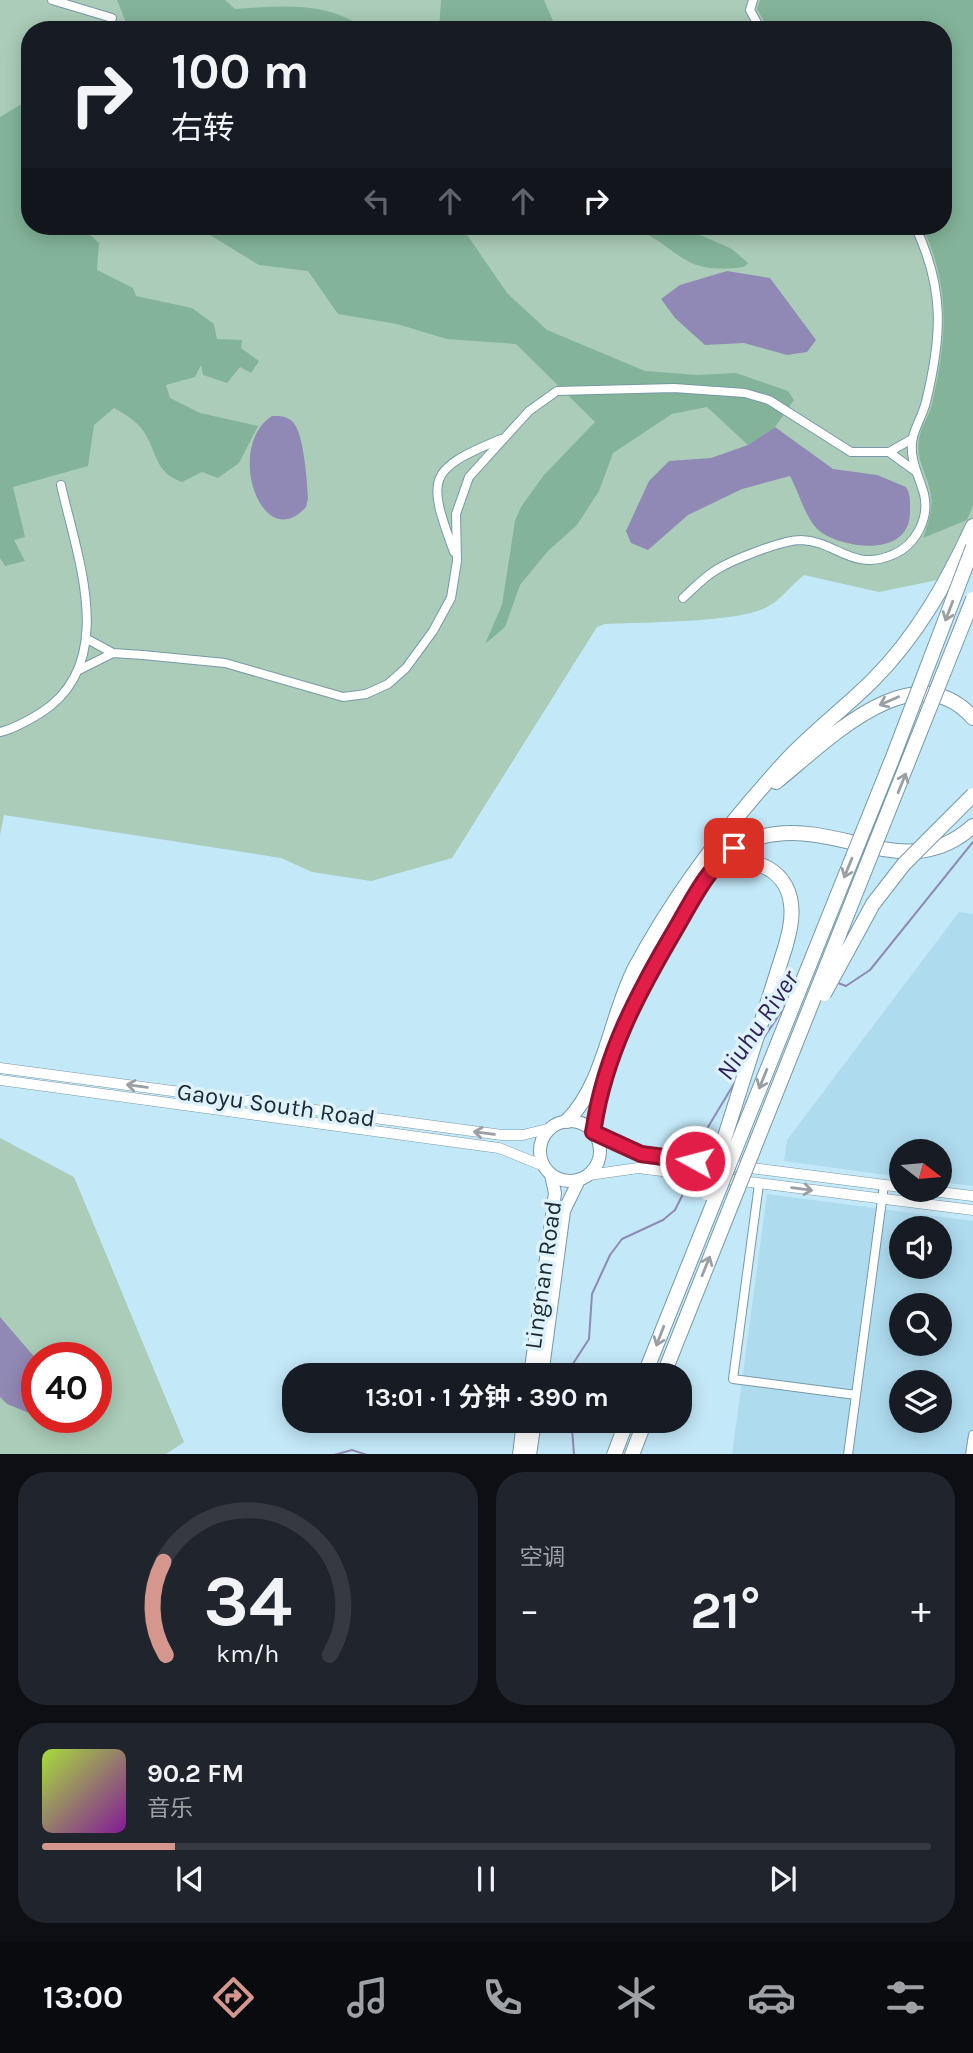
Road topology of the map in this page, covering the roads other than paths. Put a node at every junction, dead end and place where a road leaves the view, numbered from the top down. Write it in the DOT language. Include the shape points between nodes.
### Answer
graph roads {
  1 [pos="52,0"];
  2 [pos="744,0"];
  3 [pos="753,0"];
  4 [pos="750,10"];
  5 [pos="112,19"];
  6 [pos="756,21"];
  7 [pos="918,235"];
  8 [pos="505,438"];
  9 [pos="912,439"];
  10 [pos="889,452"];
  11 [pos="915,471"];
  12 [pos="61,485"];
  13 [pos="973,526"];
  14 [pos="973,547"];
  15 [pos="457,561"];
  16 [pos="683,598"];
  17 [pos="973,599"];
  18 [pos="87,639"];
  19 [pos="113,653"];
  20 [pos="79,670"];
  21 [pos="973,719"];
  22 [pos="0,732"];
  23 [pos="973,795"];
  24 [pos="753,800"];
  25 [pos="973,827"];
  26 [pos="708,876"];
  27 [pos="0,1068"];
  28 [pos="0,1080"];
  29 [pos="777,1086"];
  30 [pos="567,1121"];
  31 [pos="551,1128"];
  32 [pos="593,1132"];
  33 [pos="547,1170"];
  34 [pos="584,1177"];
  35 [pos="760,1184"];
  36 [pos="884,1185"];
  37 [pos="889,1186"];
  38 [pos="952,1193"];
  39 [pos="973,1196"];
  40 [pos="882,1199"];
  41 [pos="973,1210"];
  42 [pos="673,1301"];
  43 [pos="532,1363"];
  44 [pos="544,1363"];
  45 [pos="649,1363"];
  46 [pos="668,1363"];
  47 [pos="856,1395"];
  48 [pos="522,1433"];
  49 [pos="533,1433"];
  50 [pos="622,1433"];
  51 [pos="640,1433"];
  52 [pos="973,1435"];
  53 [pos="519,1454"];
  54 [pos="530,1454"];
  55 [pos="614,1454"];
  56 [pos="632,1454"];
  57 [pos="848,1454"];
  58 [pos="970,1454"];
  1 -- 5 [label="street"];
  2 -- 4 [label="street"];
  3 -- 4 [label="street"];
  4 -- 6 [label="street"];
  7 -- 9 [label="street" via="936,281 939,317 925,406"];
  8 -- 10 [label="street" via="546,396 557,391 712,389 769,400 851,452"];
  8 -- 15 [label="street" via="475,469 461,495 455,523"];
  8 -- 15 [label="street" via="456,458 439,480 438,509"];
  9 -- 10 [label="street"];
  9 -- 11 [label="street"];
  10 -- 11 [label="street"];
  11 -- 16 [label="street" via="925,496 923,521 918,535 894,555 863,562 800,540 714,571"];
  12 -- 18 [label="street" via="84,587"];
  13 -- 24 [label="highway" via="925,616 872,681 798,748"];
  14 -- 42 [label="highway, one-way, bridge"];
  15 -- 19 [label="street" via="451,598 433,631 397,677 366,694 331,695 212,660"];
  29 -- 17 [label="highway, one-way, bridge"];
  18 -- 19 [label="street"];
  18 -- 20 [label="street"];
  19 -- 20 [label="street"];
  20 -- 22 [label="street" via="50,707"];
  21 -- 24 [label="highway, one-way" via="948,699 925,694 901,696 852,723"];
  23 -- 29 [label="highway, bridge" via="904,864 873,904"];
  24 -- 30 [label="highway" via="689,878 641,958 589,1094"];
  25 -- 26 [label="highway" via="952,844 918,853 814,834 776,834 734,848"];
  26 -- 32 [label="highway" via="635,999 607,1070"];
  26 -- 42 [label="highway, bridge" via="727,863 760,864 778,876 791,905 785,948"];
  31 -- 27 [label="street, Gaoyu South Road, one-way" via="502,1135"];
  28 -- 33 [label="street, Gaoyu South Road" via="499,1148"];
  46 -- 29 [label="highway, one-way, bridge"];
  30 -- 31 [label="main road"];
  30 -- 32 [label="main road"];
  31 -- 33 [label="main road" via="541,1143"];
  32 -- 34 [label="main road" via="600,1154"];
  32 -- 36 [label="street" via="641,1154"];
  33 -- 34 [label="main road" via="567,1182"];
  33 -- 43 [label="main road, Lingnan Road" via="555,1193"];
  34 -- 35 [label="street" via="638,1168"];
  34 -- 44 [label="main road, Lingnan Road" via="565,1211"];
  35 -- 40 [label="street, one-way"];
  35 -- 47 [label="street" via="733,1379"];
  36 -- 37 [label="street"];
  36 -- 40 [label="street"];
  38 -- 39 [label="street"];
  40 -- 41 [label="street"];
  40 -- 47 [label="street"];
  42 -- 45 [label="highway, one-way, bridge"];
  47 -- 57 [label="street"];
  48 -- 53 [label="main road"];
  49 -- 54 [label="main road"];
  50 -- 55 [label="highway"];
  51 -- 56 [label="highway"];
  52 -- 58 [label="street"];
}
